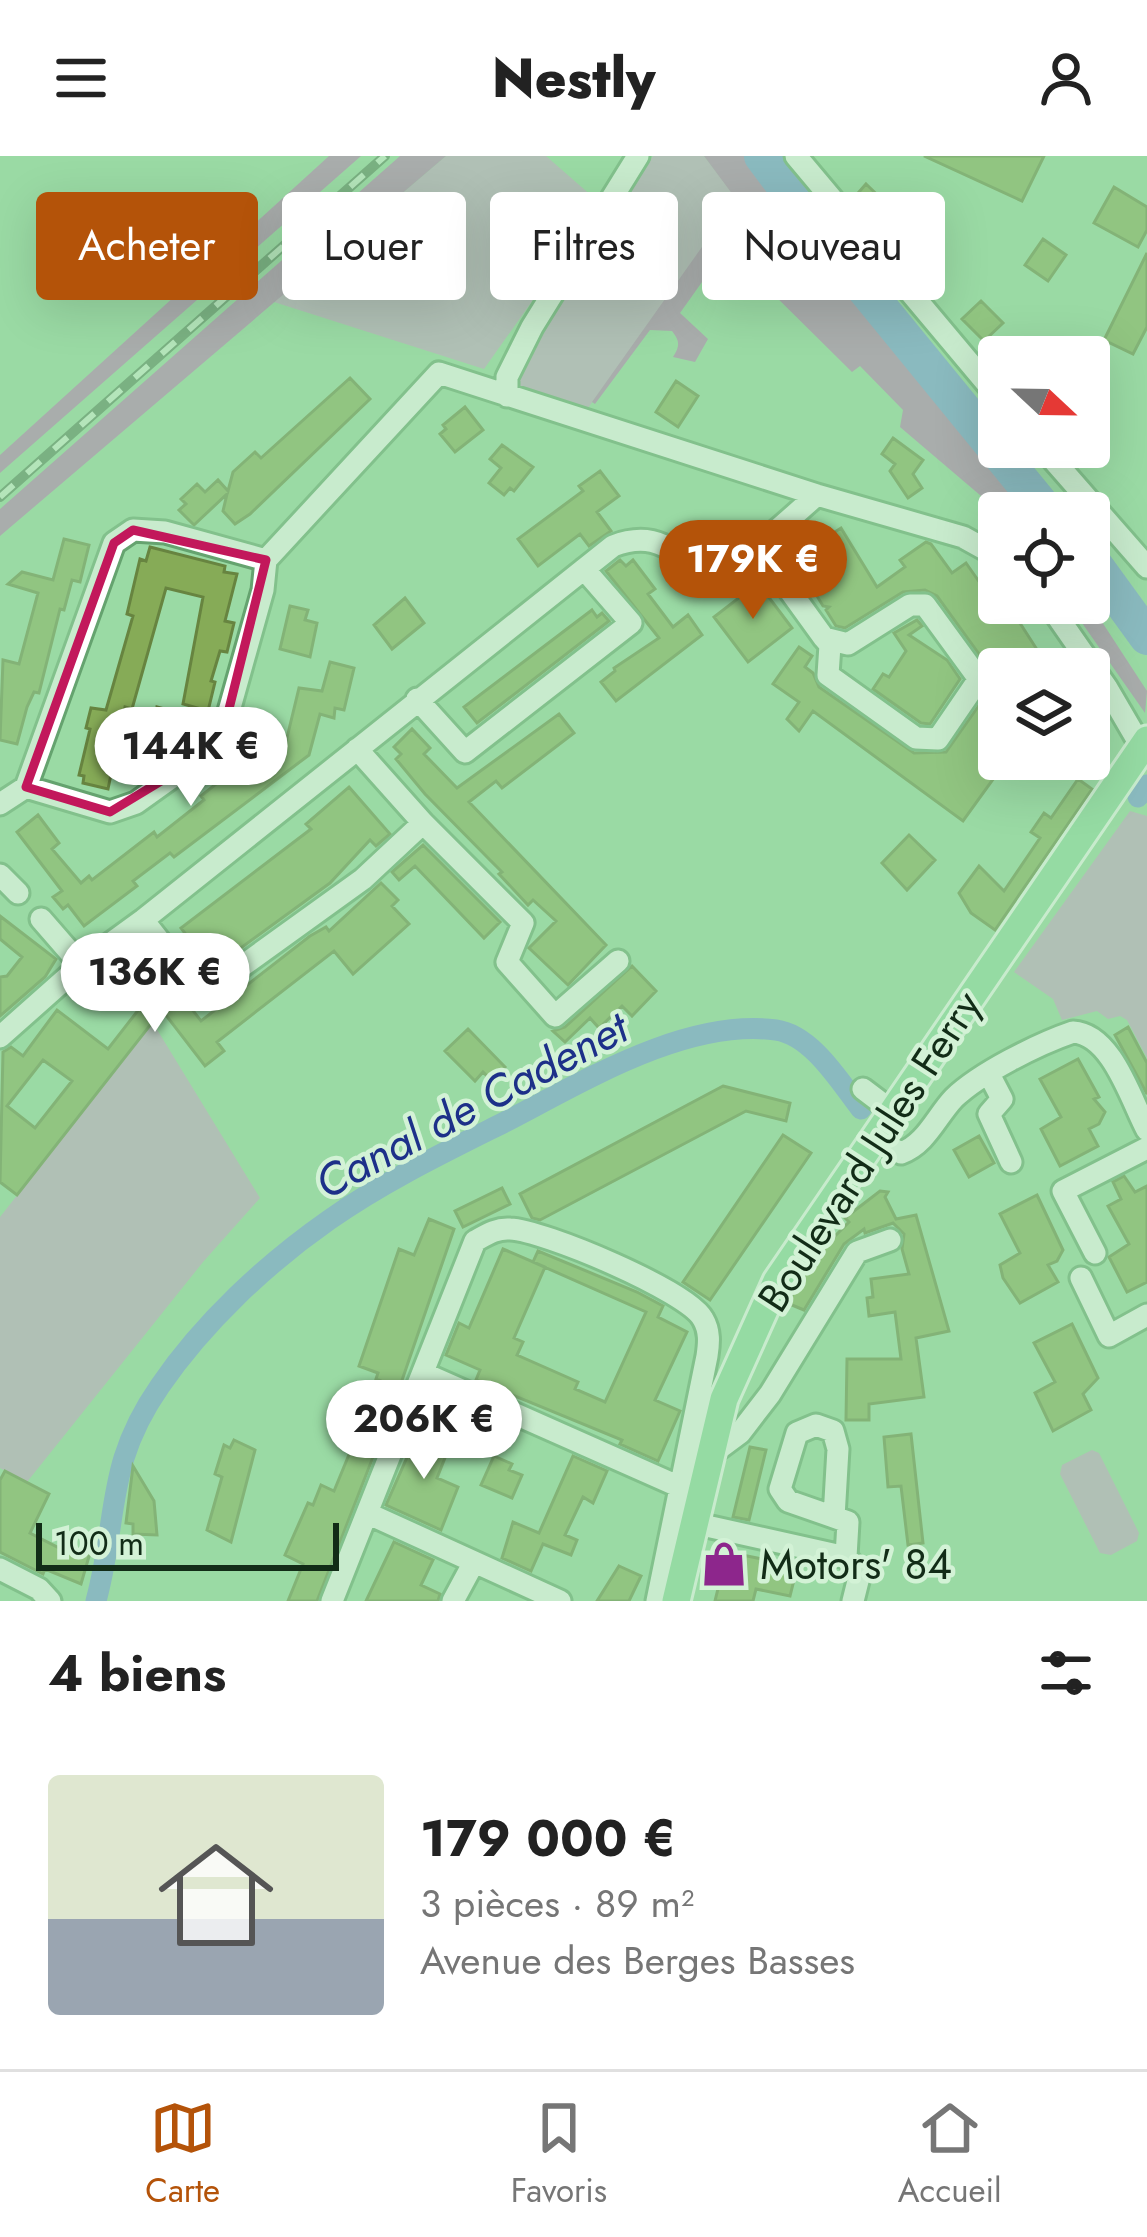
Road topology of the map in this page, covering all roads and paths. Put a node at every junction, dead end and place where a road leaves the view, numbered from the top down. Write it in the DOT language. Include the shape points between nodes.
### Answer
graph roads {
  1 [pos="638,156"];
  2 [pos="796,156"];
  3 [pos="978,373"];
  4 [pos="507,396"];
  5 [pos="1060,468"];
  6 [pos="817,495"];
  7 [pos="756,544"];
  8 [pos="978,546"];
  9 [pos="266,560"];
  10 [pos="1147,567"];
  11 [pos="584,568"];
  12 [pos="1063,624"];
  13 [pos="827,642"];
  14 [pos="417,699"];
  15 [pos="1144,744"];
  16 [pos="357,749"];
  17 [pos="26,787"];
  18 [pos="0,805"];
  19 [pos="423,823"];
  20 [pos="0,875"];
  21 [pos="18,893"];
  22 [pos="41,919"];
  23 [pos="143,920"];
  24 [pos="618,961"];
  25 [pos="81,964"];
  26 [pos="0,1037"];
  27 [pos="989,1074"];
  28 [pos="863,1089"];
  29 [pos="892,1111"];
  30 [pos="1147,1130"];
  31 [pos="873,1138"];
  32 [pos="1147,1148"];
  33 [pos="1011,1162"];
  34 [pos="890,1240"];
  35 [pos="1095,1253"];
  36 [pos="1081,1277"];
  37 [pos="1147,1315"];
  38 [pos="423,1373"];
  39 [pos="709,1456"];
  40 [pos="680,1486"];
  41 [pos="368,1514"];
  42 [pos="834,1517"];
  43 [pos="693,1523"];
  44 [pos="846,1557"];
  45 [pos="474,1562"];
  46 [pos="0,1569"];
  47 [pos="50,1601"];
  48 [pos="332,1601"];
  49 [pos="454,1601"];
  50 [pos="560,1601"];
  51 [pos="658,1601"];
  52 [pos="676,1601"];
  53 [pos="853,1601"];
  1 -- 4 [label="street" via="532,327 507,376"];
  2 -- 3 [label="street"];
  4 -- 6 [label="street"];
  4 -- 9 [label="street" via="440,373"];
  5 -- 10 [label="street"];
  6 -- 7 [label="street"];
  6 -- 8 [label="street"];
  7 -- 11 [label="street" via="711,566 635,538"];
  7 -- 13 [label="street"];
  9 -- 17 [label="street" via="224,729 199,758 110,812"];
  9 -- 17 [label="street" via="165,532 133,530 114,544"];
  11 -- 14 [label="street"];
  11 -- 14 [label="street" via="632,623 465,752"];
  12 -- 15 [label="street"];
  13 -- 13 [label="street" via="828,675 916,738 938,739 980,679 926,604 910,605 848,644"];
  14 -- 16 [label="street"];
  15 -- 29 [label="main road, Boulevard Jules Ferry"];
  16 -- 19 [label="street"];
  16 -- 23 [label="street"];
  17 -- 18 [label="street"];
  19 -- 23 [label="street" via="363,879 202,995"];
  19 -- 24 [label="street" via="523,923 507,962 555,1016"];
  20 -- 21 [label="street"];
  22 -- 25 [label="street"];
  23 -- 25 [label="street"];
  25 -- 26 [label="street"];
  27 -- 30 [label="street" via="1056,1038 1086,1033 1103,1047"];
  27 -- 31 [label="street" via="954,1098 914,1148 901,1153"];
  27 -- 33 [label="street" via="1002,1099 989,1114"];
  28 -- 29 [label="street"];
  29 -- 31 [label="main road, Boulevard Jules Ferry"];
  31 -- 39 [label="main road, Boulevard Jules Ferry" via="777,1281 739,1361"];
  32 -- 35 [label="street" via="1063,1191"];
  34 -- 39 [label="street" via="857,1252 770,1394"];
  36 -- 37 [label="street" via="1109,1336"];
  38 -- 40 [label="street"];
  38 -- 40 [label="street" via="475,1241 509,1228 559,1241 652,1283 705,1321 707,1356"];
  38 -- 41 [label="street"];
  39 -- 43 [label="main road, Boulevard Jules Ferry"];
  40 -- 51 [label="street"];
  41 -- 45 [label="street"];
  41 -- 48 [label="street"];
  42 -- 44 [label="street" via="848,1522"];
  43 -- 44 [label="street"];
  43 -- 52 [label="main road, Boulevard Jules Ferry"];
  44 -- 53 [label="street" via="860,1573"];
  45 -- 49 [label="street"];
  45 -- 50 [label="street"];
  46 -- 47 [label="street"];
}
